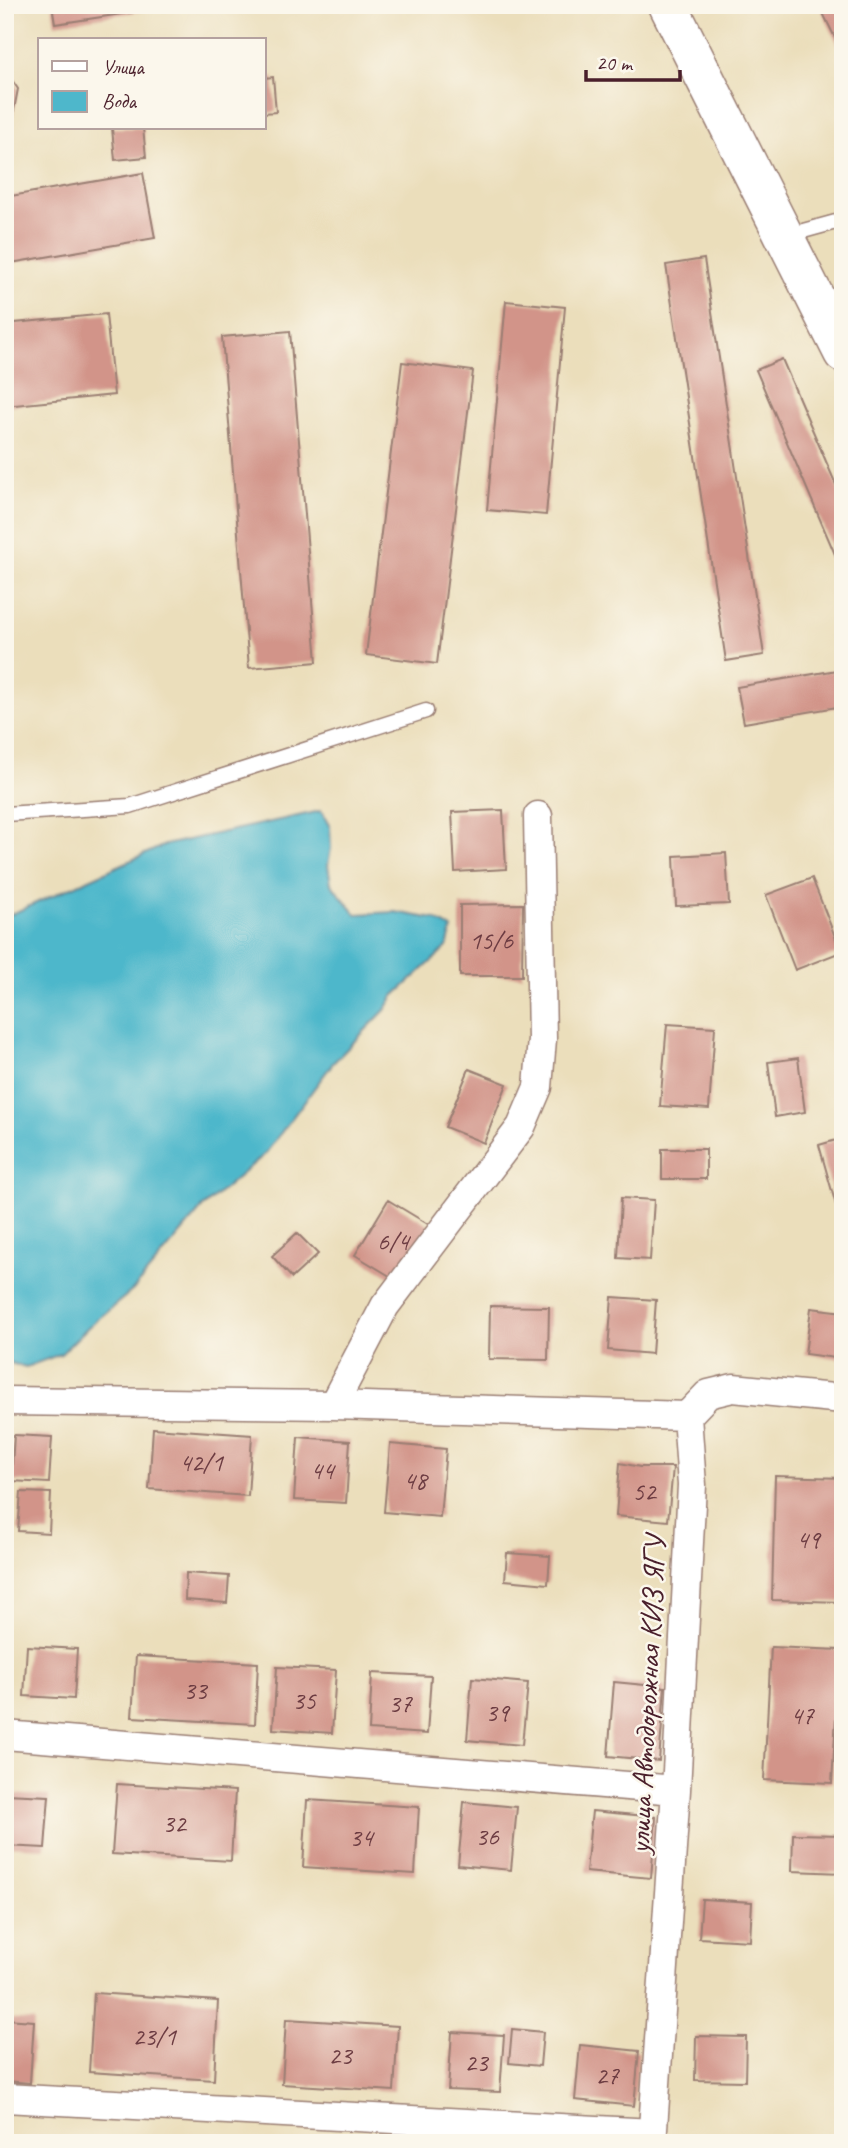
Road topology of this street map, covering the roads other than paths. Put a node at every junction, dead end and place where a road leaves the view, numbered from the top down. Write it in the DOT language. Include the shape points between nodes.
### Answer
graph roads {
  1 [pos="668,5"];
  2 [pos="843,220"];
  3 [pos="784,237"];
  4 [pos="843,353"];
  5 [pos="426,711"];
  6 [pos="5,814"];
  7 [pos="538,816"];
  8 [pos="843,1399"];
  9 [pos="5,1401"];
  10 [pos="333,1405"];
  11 [pos="687,1416"];
  12 [pos="5,1735"];
  13 [pos="676,1790"];
  14 [pos="5,2098"];
  15 [pos="653,2138"];
  1 -- 3 [label="main road"];
  2 -- 3 [label="lane"];
  3 -- 4 [label="main road"];
  5 -- 6 [label="lane" via="130,806"];
  7 -- 10 [label="street" via="538,1087 521,1128 386,1306"];
  8 -- 11 [label="street" via="733,1388 708,1394"];
  9 -- 10 [label="street"];
  10 -- 11 [label="street"];
  11 -- 13 [label="street, улица Автодорожная КИЗ ЯГУ" via="692,1485"];
  12 -- 13 [label="street"];
  13 -- 15 [label="street, улица Автодорожная КИЗ ЯГУ"];
  14 -- 15 [label="street"];
}
